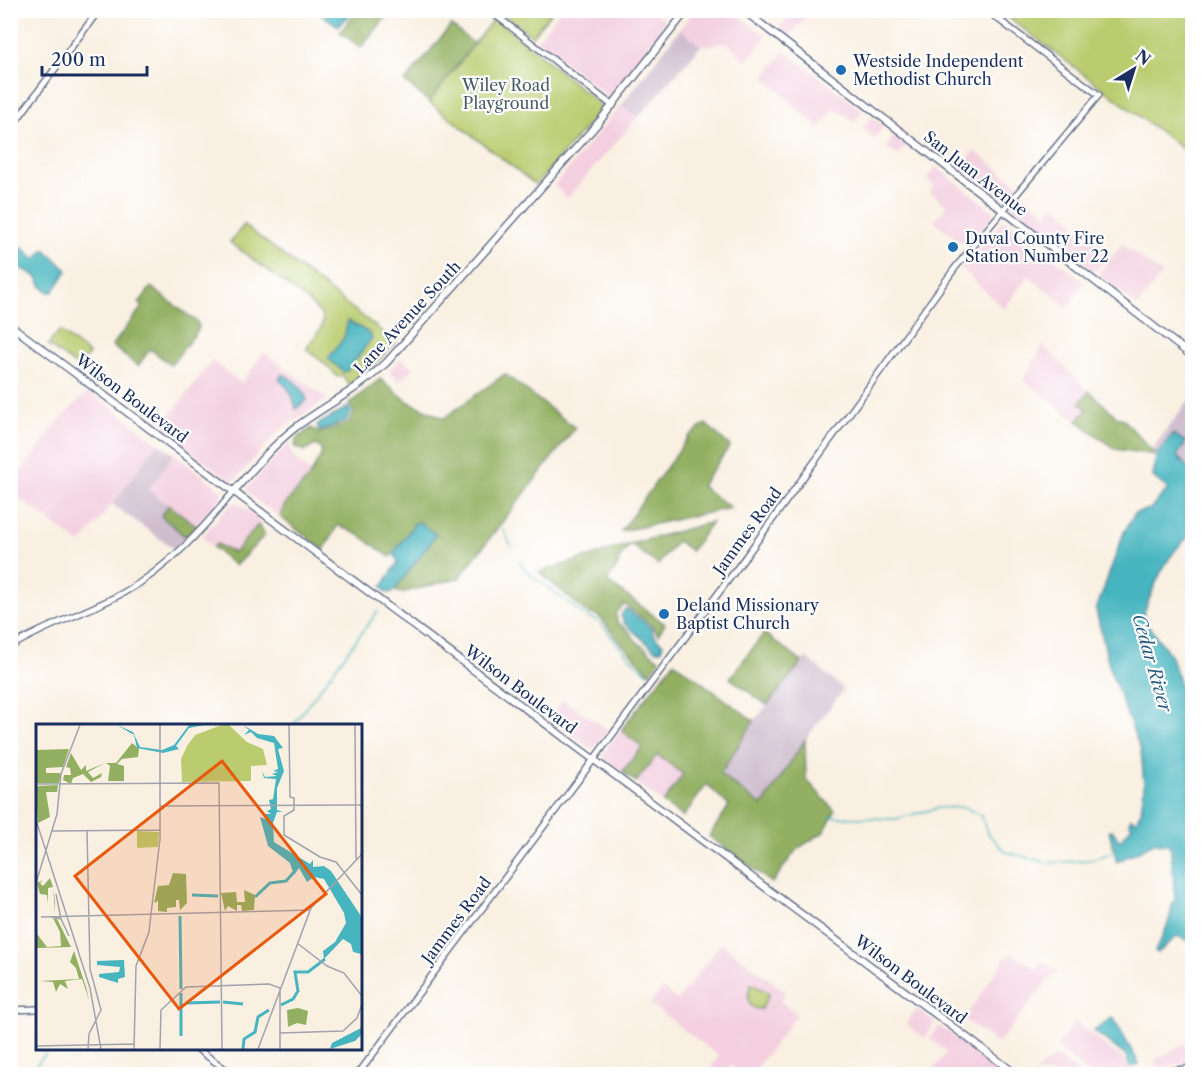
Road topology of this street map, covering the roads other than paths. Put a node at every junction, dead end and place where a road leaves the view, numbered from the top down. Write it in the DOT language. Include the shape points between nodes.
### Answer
graph roads {
  1 [pos="99,10"];
  2 [pos="489,10"];
  3 [pos="687,10"];
  4 [pos="743,10"];
  5 [pos="986,10"];
  6 [pos="613,106"];
  7 [pos="10,129"];
  8 [pos="1004,211"];
  9 [pos="10,325"];
  10 [pos="1192,356"];
  11 [pos="234,491"];
  12 [pos="10,646"];
  13 [pos="593,759"];
  14 [pos="36,1009"];
  15 [pos="10,1010"];
  16 [pos="199,1049"];
  17 [pos="1192,1069"];
  18 [pos="232,1074"];
  19 [pos="358,1074"];
  20 [pos="1016,1074"];
  21 [pos="1152,1074"];
  1 -- 7 [label="street"];
  2 -- 6 [label="street"];
  3 -- 6 [label="main road, Lane Avenue South"];
  4 -- 8 [label="main road, San Juan Avenue"];
  5 -- 8 [label="street, Jammes Road" via="1099,95"];
  6 -- 11 [label="main road, Lane Avenue South" via="387,362 359,387 288,434"];
  8 -- 10 [label="main road, San Juan Avenue"];
  8 -- 13 [label="street, Jammes Road" via="955,268"];
  9 -- 11 [label="main road, Wilson Boulevard"];
  11 -- 12 [label="street, Lane Avenue South" via="185,546 138,584"];
  11 -- 13 [label="main road, Wilson Boulevard"];
  13 -- 19 [label="street, Jammes Road"];
  13 -- 20 [label="main road, Wilson Boulevard"];
  14 -- 15 [label="street"];
  16 -- 18 [label="street"];
  17 -- 21 [label="main road"];
}
